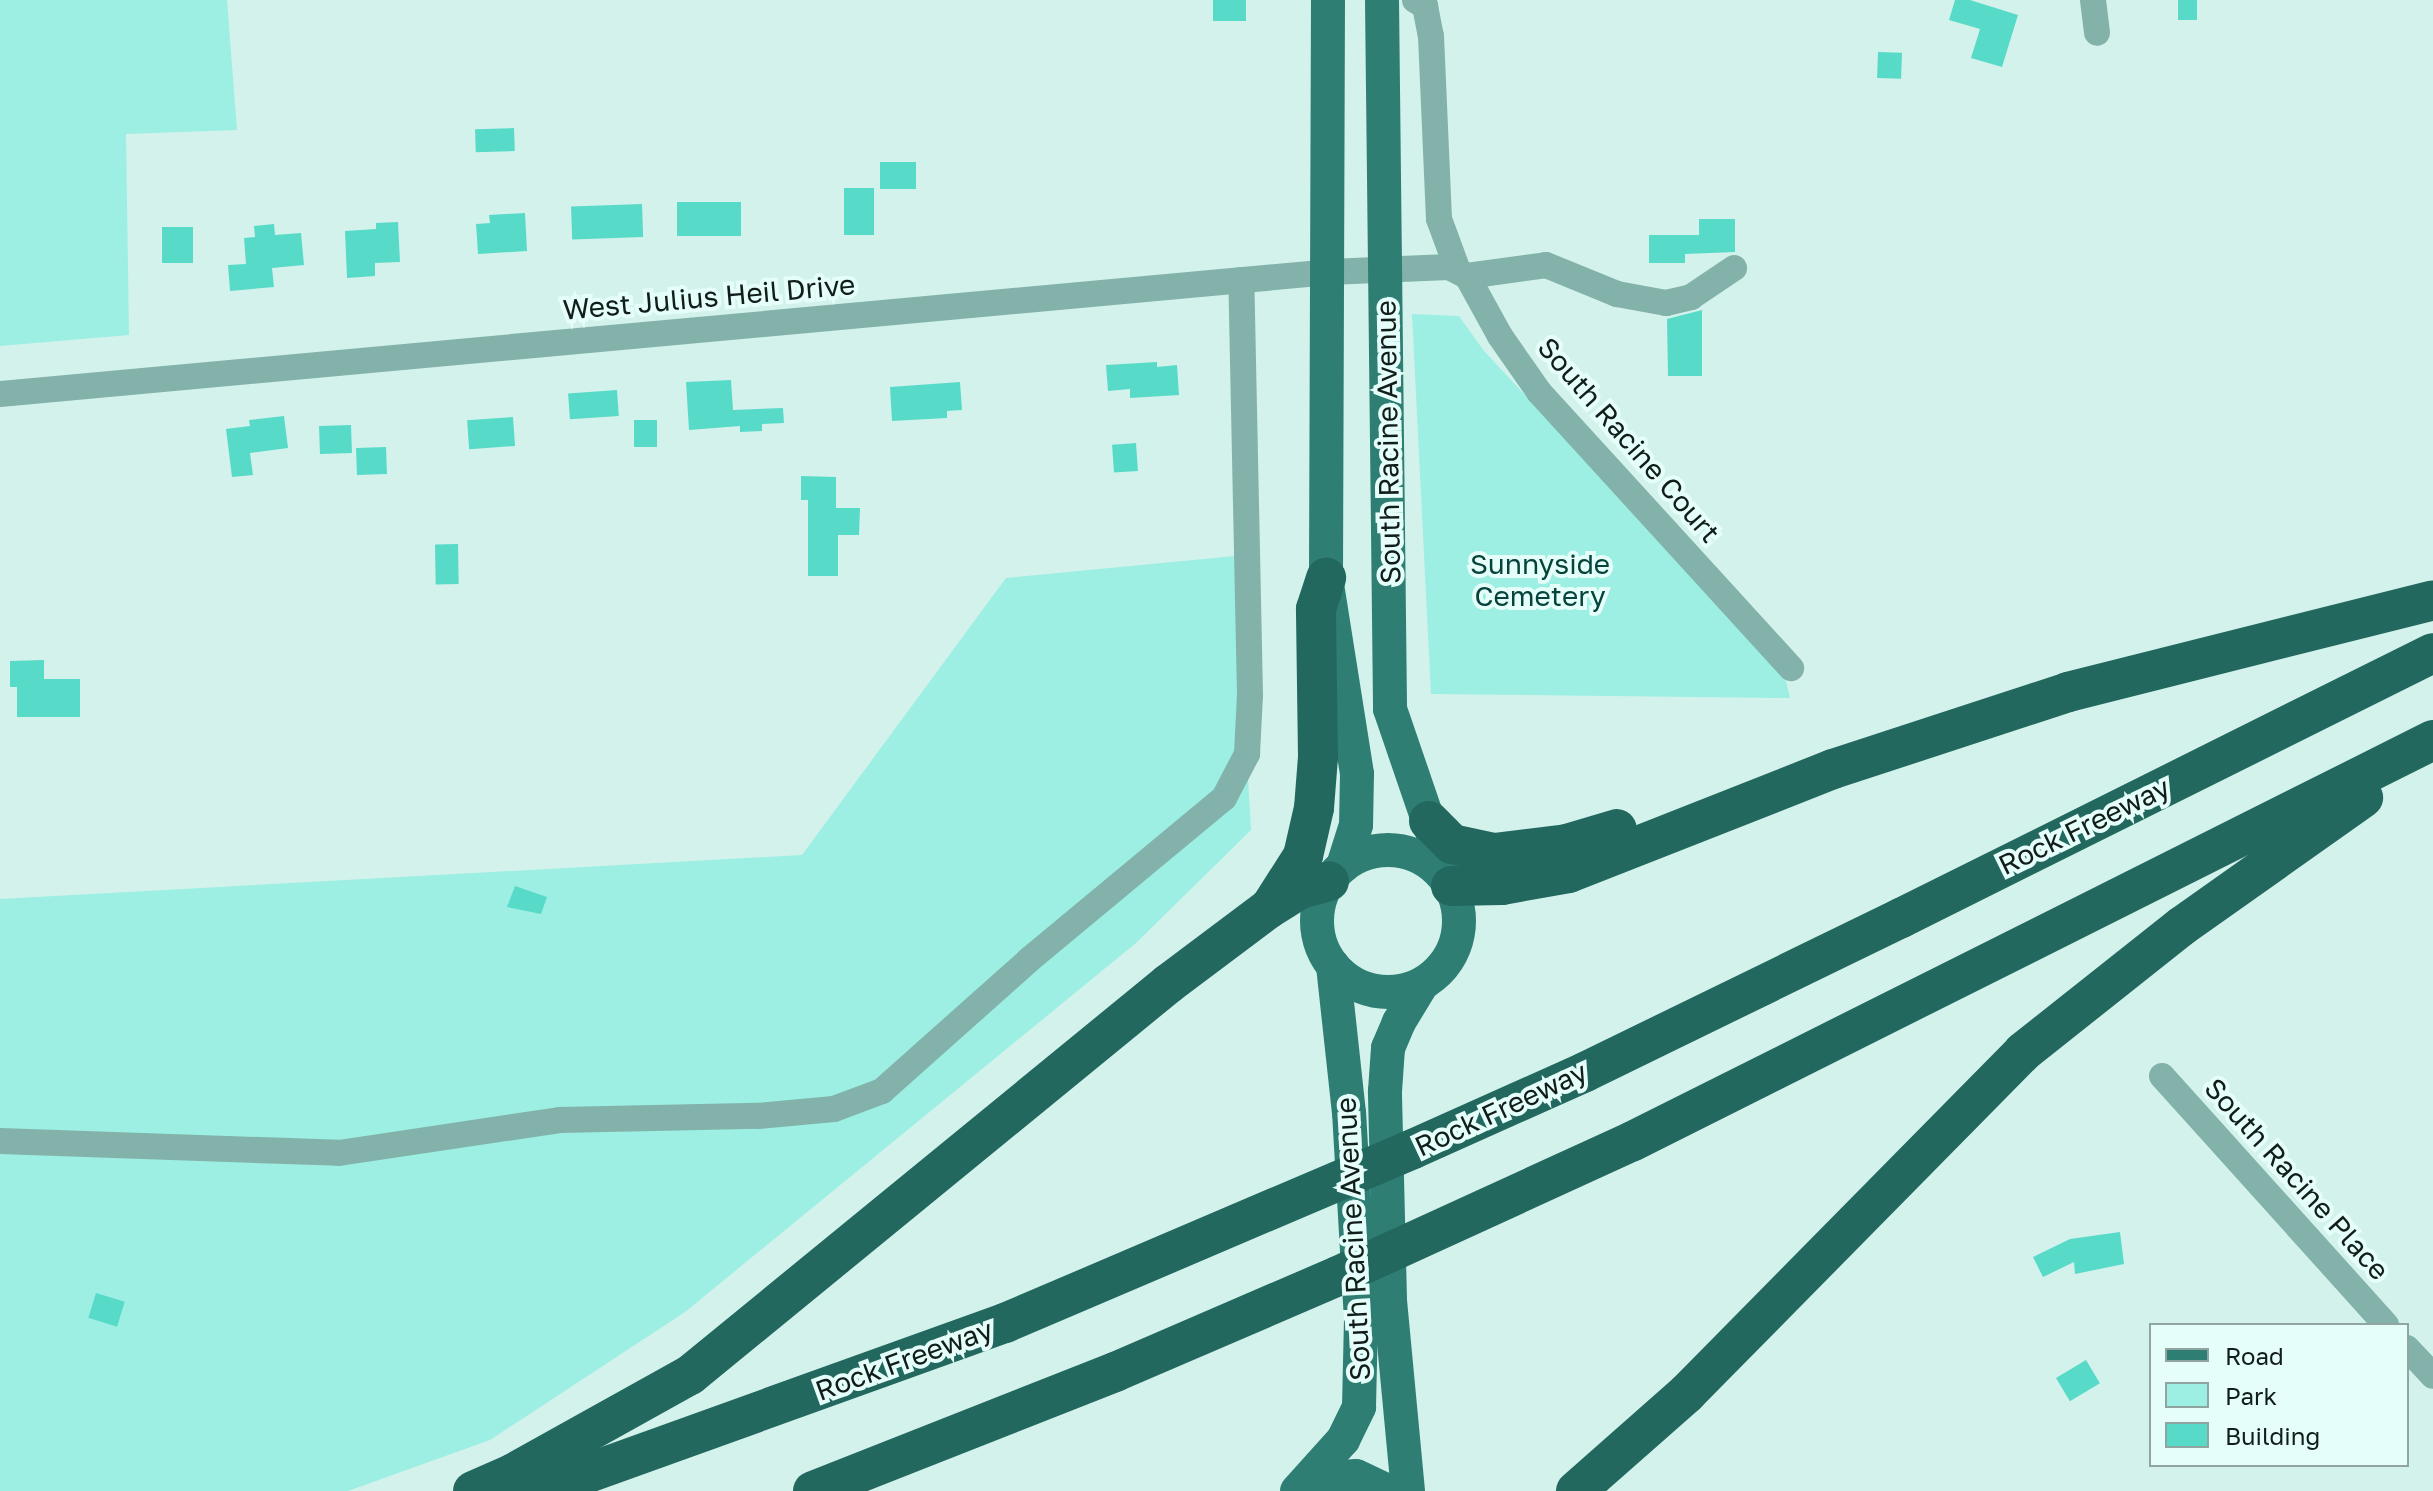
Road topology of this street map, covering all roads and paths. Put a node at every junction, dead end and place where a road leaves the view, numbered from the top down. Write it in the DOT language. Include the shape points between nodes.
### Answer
graph roads {
  1 [pos="1328,0"];
  2 [pos="1382,0"];
  3 [pos="1415,0"];
  4 [pos="2093,0"];
  5 [pos="2097,33"];
  6 [pos="1734,268"];
  7 [pos="1385,270"];
  8 [pos="1329,272"];
  9 [pos="1462,272"];
  10 [pos="1241,280"];
  11 [pos="0,394"];
  12 [pos="1326,578"];
  13 [pos="2433,600"];
  14 [pos="2433,653"];
  15 [pos="1791,668"];
  16 [pos="2433,740"];
  17 [pos="2433,749"];
  18 [pos="1833,769"];
  19 [pos="1429,821"];
  20 [pos="1336,873"];
  21 [pos="1447,880"];
  22 [pos="1268,909"];
  23 [pos="1333,966"];
  24 [pos="1422,984"];
  25 [pos="2162,1076"];
  26 [pos="0,1141"];
  27 [pos="2384,1323"];
  28 [pos="2409,1350"];
  29 [pos="2433,1376"];
  30 [pos="1687,1393"];
  31 [pos="473,1491"];
  32 [pos="538,1491"];
  33 [pos="813,1491"];
  34 [pos="1299,1491"];
  35 [pos="1388,1491"];
  36 [pos="1408,1491"];
  37 [pos="1576,1491"];
  38 [pos="1597,1491"];
  1 -- 8 [label="main road, South Racine Avenue"];
  2 -- 7 [label="main road, South Racine Avenue"];
  3 -- 9 [label="street, South Racine Court" via="1425,6 1431,36 1439,219"];
  4 -- 5 [label="street"];
  6 -- 9 [label="street" via="1691,297 1666,303 1617,294 1546,265"];
  7 -- 8 [label="street"];
  7 -- 9 [label="street"];
  7 -- 19 [label="main road, South Racine Avenue" via="1390,709"];
  8 -- 10 [label="street, West Julius Heil Drive"];
  8 -- 12 [label="main road, South Racine Avenue"];
  9 -- 15 [label="street, South Racine Court" via="1539,392"];
  10 -- 11 [label="street, West Julius Heil Drive"];
  10 -- 26 [label="street" via="1247,754 1224,798 882,1091 834,1109 560,1120 339,1153"];
  12 -- 20 [label="main road, South Racine Avenue" via="1357,774 1356,825"];
  12 -- 22 [label="highway" via="1316,609 1314,808 1303,856"];
  13 -- 18 [label="highway" via="2068,692"];
  14 -- 32 [label="highway, Rock Freeway" via="1614,1058 1413,1149 991,1328"];
  16 -- 33 [label="highway" via="1633,1141 1115,1372"];
  17 -- 30 [label="highway" via="2182,926 2023,1052"];
  18 -- 19 [label="highway" via="1567,844 1494,853 1452,844"];
  18 -- 21 [label="highway" via="1569,873 1502,885"];
  19 -- 21 [label="main road, South Racine Avenue"];
  20 -- 21 [label="main road" via="1359,856 1395,850 1421,858"];
  20 -- 22 [label="highway"];
  20 -- 23 [label="main road" via="1319,901 1316,924"];
  21 -- 24 [label="main road" via="1459,907 1456,941 1440,970"];
  22 -- 31 [label="highway" via="1168,984 690,1375"];
  23 -- 24 [label="main road" via="1351,982 1375,991 1399,992"];
  23 -- 34 [label="main road, South Racine Avenue" via="1349,1113 1361,1320 1359,1407 1343,1440"];
  24 -- 36 [label="main road, South Racine Avenue" via="1388,1048 1385,1091 1390,1300"];
  25 -- 27 [label="street, South Racine Place"];
  28 -- 29 [label="street"];
  30 -- 37 [label="highway"];
  30 -- 38 [label="highway"];
  34 -- 35 [label="main road" via="1331,1477 1356,1476"];
}
